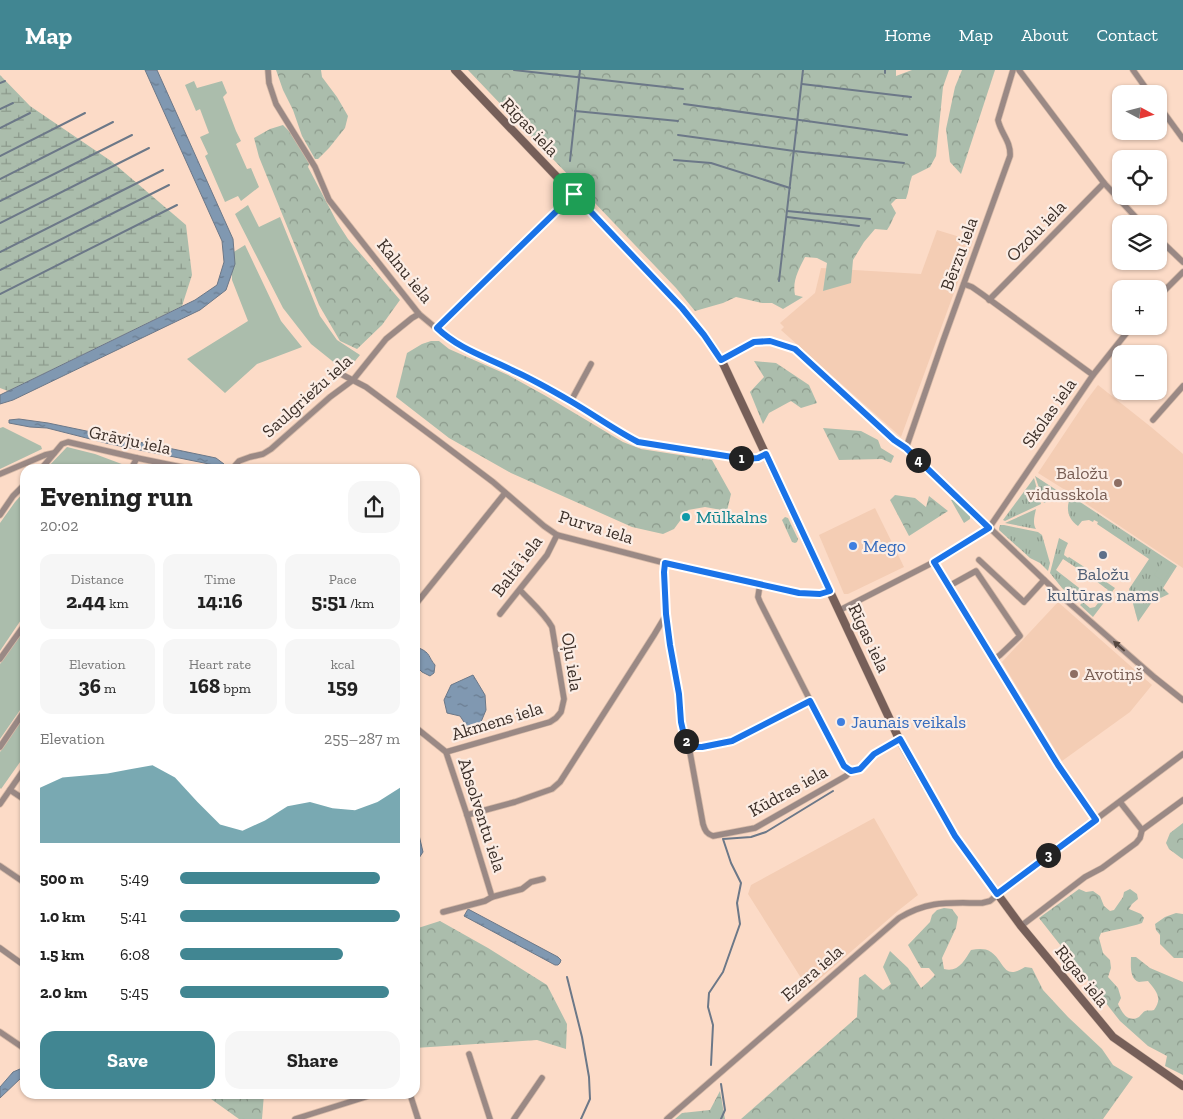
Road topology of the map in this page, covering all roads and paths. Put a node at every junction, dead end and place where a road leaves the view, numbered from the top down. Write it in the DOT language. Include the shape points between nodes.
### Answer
graph roads {
  1 [pos="268,70"];
  2 [pos="455,70"];
  3 [pos="1013,70"];
  4 [pos="1019,70"];
  5 [pos="1133,70"];
  6 [pos="1144,85"];
  7 [pos="1168,118"];
  8 [pos="1183,139"];
  9 [pos="1104,183"];
  10 [pos="574,194"];
  11 [pos="1134,215"];
  12 [pos="1167,247"];
  13 [pos="1183,262"];
  14 [pos="1183,272"];
  15 [pos="964,284"];
  16 [pos="1167,288"];
  17 [pos="989,300"];
  18 [pos="419,314"];
  19 [pos="437,328"];
  20 [pos="1125,335"];
  21 [pos="721,360"];
  22 [pos="591,364"];
  23 [pos="339,372"];
  24 [pos="1093,375"];
  25 [pos="353,380"];
  26 [pos="1183,386"];
  27 [pos="570,401"];
  28 [pos="1153,420"];
  29 [pos="906,448"];
  30 [pos="54,452"];
  31 [pos="766,454"];
  32 [pos="137,458"];
  33 [pos="24,464"];
  34 [pos="45,464"];
  35 [pos="134,464"];
  36 [pos="167,464"];
  37 [pos="236,464"];
  38 [pos="20,466"];
  39 [pos="0,474"];
  40 [pos="20,489"];
  41 [pos="505,493"];
  42 [pos="0,516"];
  43 [pos="989,528"];
  44 [pos="558,535"];
  45 [pos="980,560"];
  46 [pos="934,562"];
  47 [pos="665,563"];
  48 [pos="1044,580"];
  49 [pos="760,584"];
  50 [pos="949,586"];
  51 [pos="520,590"];
  52 [pos="830,591"];
  53 [pos="420,599"];
  54 [pos="840,610"];
  55 [pos="500,614"];
  56 [pos="666,614"];
  57 [pos="20,631"];
  58 [pos="0,659"];
  59 [pos="994,660"];
  60 [pos="1183,700"];
  61 [pos="810,701"];
  62 [pos="20,717"];
  63 [pos="556,718"];
  64 [pos="420,730"];
  65 [pos="900,739"];
  66 [pos="0,747"];
  67 [pos="689,747"];
  68 [pos="446,752"];
  69 [pos="1183,754"];
  70 [pos="851,771"];
  71 [pos="20,775"];
  72 [pos="10,790"];
  73 [pos="3,794"];
  74 [pos="20,797"];
  75 [pos="1183,800"];
  76 [pos="1120,802"];
  77 [pos="0,804"];
  78 [pos="467,816"];
  79 [pos="1096,820"];
  80 [pos="1142,830"];
  81 [pos="0,866"];
  82 [pos="543,878"];
  83 [pos="20,880"];
  84 [pos="997,894"];
  85 [pos="492,897"];
  86 [pos="443,912"];
  87 [pos="1021,926"];
  88 [pos="0,948"];
  89 [pos="20,962"];
  90 [pos="0,1032"];
  91 [pos="20,1046"];
  92 [pos="469,1054"];
  93 [pos="542,1078"];
  94 [pos="1183,1086"];
  95 [pos="359,1099"];
  96 [pos="412,1099"];
  97 [pos="295,1119"];
  98 [pos="418,1119"];
  99 [pos="490,1119"];
  100 [pos="514,1119"];
  101 [pos="667,1119"];
  1 -- 18 [label="street, Kalnu iela" via="276,104 315,167 329,200"];
  2 -- 10 [label="main road, Rīgas iela"];
  3 -- 15 [label="street, Bērzu iela" via="998,120 1008,141 1010,156"];
  4 -- 9 [label="street"];
  5 -- 6 [label="street"];
  7 -- 8 [label="street"];
  9 -- 11 [label="street"];
  9 -- 17 [label="street, Ozolu iela"];
  10 -- 19 [label="street"];
  10 -- 21 [label="main road, Rīgas iela" via="682,308"];
  12 -- 13 [label="street"];
  14 -- 16 [label="street"];
  15 -- 17 [label="street"];
  15 -- 29 [label="street, Bērzu iela"];
  17 -- 24 [label="street"];
  18 -- 19 [label="street, Kalnu iela"];
  18 -- 25 [label="street, Saulgriežu iela" via="386,339"];
  19 -- 27 [label="street, Kalnu iela" via="466,350 514,370"];
  20 -- 24 [label="street, Skolas iela"];
  21 -- 29 [label="street" via="754,342 770,341 795,349"];
  21 -- 31 [label="main road, Rīgas iela"];
  22 -- 27 [label="street"];
  23 -- 25 [label="street, Purva iela"];
  24 -- 43 [label="street, Skolas iela"];
  25 -- 37 [label="street, Saulgriežu iela" via="271,449"];
  25 -- 41 [label="street, Purva iela"];
  26 -- 28 [label="street"];
  27 -- 31 [label="street, Kalnu iela" via="638,442 745,459"];
  29 -- 43 [label="street"];
  30 -- 32 [label="street, Grāvju iela" via="68,442"];
  30 -- 33 [label="street"];
  30 -- 34 [label="street"];
  31 -- 52 [label="main road, Rīgas iela"];
  32 -- 35 [label="street"];
  32 -- 36 [label="street, Grāvju iela"];
  38 -- 39 [label="street"];
  40 -- 42 [label="street"];
  41 -- 44 [label="street, Purva iela"];
  41 -- 53 [label="street"];
  43 -- 46 [label="street, Skolas iela"];
  43 -- 48 [label="street"];
  44 -- 47 [label="street, Purva iela"];
  44 -- 51 [label="street, Baltā iela"];
  45 -- 48 [label="street" via="1024,602"];
  46 -- 50 [label="street"];
  46 -- 54 [label="street, Skolas iela"];
  47 -- 49 [label="street, Purva iela"];
  47 -- 56 [label="street"];
  60 -- 48 [label="street, one-way"];
  49 -- 52 [label="street, Purva iela" via="811,595"];
  49 -- 61 [label="street" via="758,597"];
  50 -- 59 [label="street"];
  50 -- 59 [label="street" via="976,571 1020,636"];
  51 -- 55 [label="street, Baltā iela"];
  51 -- 63 [label="street, Oļu iela" via="552,628 564,699"];
  52 -- 54 [label="main road, Rīgas iela"];
  54 -- 65 [label="main road, Rīgas iela"];
  56 -- 67 [label="street" via="681,722"];
  56 -- 78 [label="street" via="560,782 552,789"];
  57 -- 58 [label="street"];
  59 -- 79 [label="street"];
  61 -- 67 [label="street" via="732,741"];
  61 -- 70 [label="street" via="844,766"];
  62 -- 66 [label="street"];
  63 -- 68 [label="street, Akmens iela"];
  64 -- 68 [label="street, Absolventu iela"];
  65 -- 70 [label="street, Kūdras iela" via="874,754 860,769"];
  65 -- 84 [label="main road, Rīgas iela" via="948,824"];
  67 -- 70 [label="street, Kūdras iela" via="702,824 713,836 755,828"];
  68 -- 78 [label="street, Absolventu iela"];
  69 -- 76 [label="street, Ezera iela"];
  71 -- 72 [label="street"];
  72 -- 73 [label="street"];
  72 -- 74 [label="street"];
  73 -- 77 [label="street"];
  75 -- 80 [label="street"];
  76 -- 79 [label="street, Ezera iela"];
  76 -- 80 [label="street"];
  78 -- 85 [label="street, Absolventu iela"];
  79 -- 84 [label="street, Ezera iela"];
  80 -- 87 [label="street" via="1136,842"];
  81 -- 83 [label="street"];
  82 -- 85 [label="street" via="522,889"];
  84 -- 87 [label="main road, Rīgas iela"];
  84 -- 101 [label="street, Ezera iela" via="982,903 931,904 899,918"];
  85 -- 86 [label="street"];
  87 -- 94 [label="main road, Rīgas iela" via="1113,1037"];
  88 -- 89 [label="street"];
  90 -- 91 [label="street"];
  92 -- 99 [label="street"];
  93 -- 100 [label="street"];
  95 -- 97 [label="street"];
  96 -- 98 [label="street"];
}
